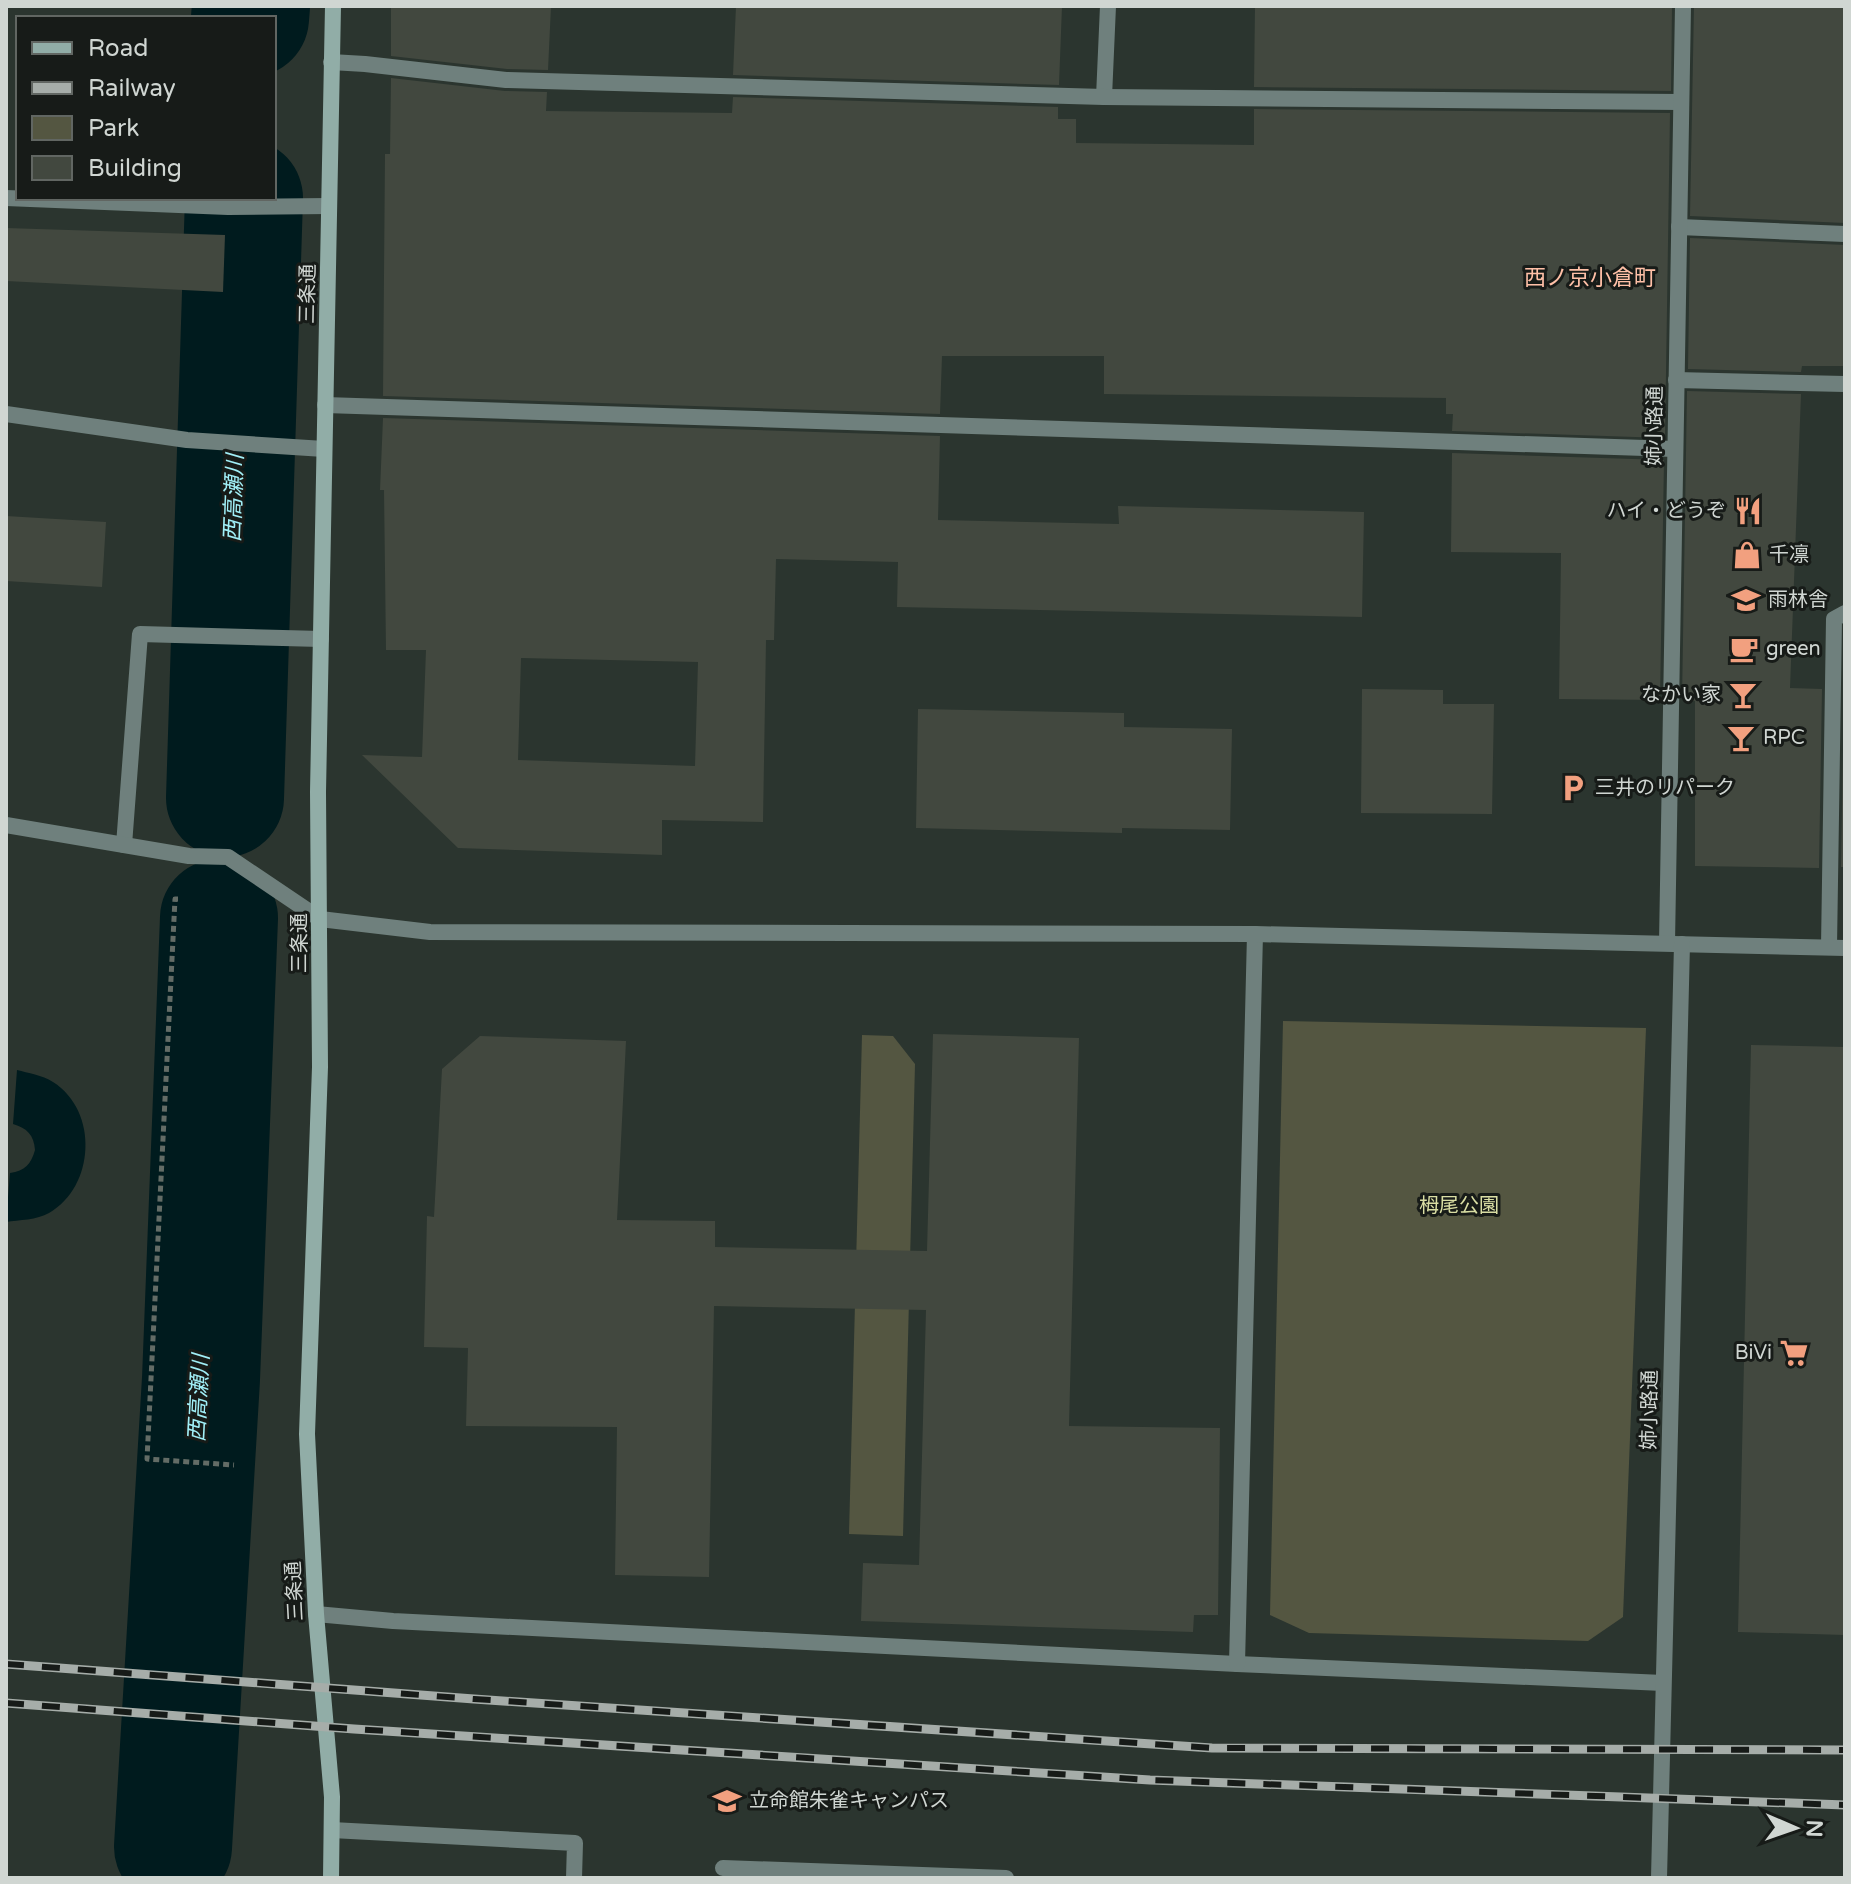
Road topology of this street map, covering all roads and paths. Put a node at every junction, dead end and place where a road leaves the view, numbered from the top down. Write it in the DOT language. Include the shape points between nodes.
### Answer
graph roads {
  1 [pos="333,6"];
  2 [pos="1108,6"];
  3 [pos="1683,6"];
  4 [pos="331,62"];
  5 [pos="1104,97"];
  6 [pos="1681,102"];
  7 [pos="55,200"];
  8 [pos="329,206"];
  9 [pos="1679,227"];
  10 [pos="1845,234"];
  11 [pos="1676,380"];
  12 [pos="1845,384"];
  13 [pos="325,405"];
  14 [pos="6,414"];
  15 [pos="324,449"];
  16 [pos="1675,449"];
  17 [pos="1845,613"];
  18 [pos="321,639"];
  19 [pos="6,825"];
  20 [pos="124,845"];
  21 [pos="188,899"];
  22 [pos="320,919"];
  23 [pos="1255,934"];
  24 [pos="1675,944"];
  25 [pos="1837,948"];
  26 [pos="231,1465"];
  27 [pos="316,1614"];
  28 [pos="1237,1664"];
  29 [pos="1663,1683"];
  30 [pos="332,1830"];
  31 [pos="723,1868"];
  32 [pos="331,1878"];
  33 [pos="574,1878"];
  34 [pos="1006,1878"];
  35 [pos="1659,1878"];
  1 -- 4 [label="main road, 三条通"];
  2 -- 5 [label="street"];
  3 -- 6 [label="street, 姉小路通"];
  4 -- 5 [label="street" via="506,80"];
  4 -- 8 [label="main road, 三条通"];
  5 -- 6 [label="street"];
  6 -- 9 [label="street, 姉小路通"];
  7 -- 8 [label="street"];
  8 -- 13 [label="main road, 三条通"];
  9 -- 10 [label="street"];
  9 -- 11 [label="street, 姉小路通"];
  11 -- 12 [label="street"];
  11 -- 16 [label="street, 姉小路通"];
  13 -- 15 [label="main road, 三条通"];
  13 -- 16 [label="street"];
  14 -- 15 [label="street" via="187,440"];
  15 -- 18 [label="main road, 三条通"];
  16 -- 24 [label="street, 姉小路通"];
  17 -- 25 [label="street" via="1834,619"];
  18 -- 20 [label="street" via="140,634"];
  18 -- 22 [label="main road, 三条通"];
  19 -- 20 [label="street"];
  20 -- 22 [label="street" via="228,857"];
  21 -- 26 [label="path" via="175,899 147,1459"];
  22 -- 23 [label="street" via="430,932"];
  22 -- 27 [label="main road, 三条通" via="307,1434"];
  23 -- 24 [label="street"];
  23 -- 28 [label="street"];
  24 -- 25 [label="street"];
  24 -- 29 [label="street, 姉小路通"];
  27 -- 28 [label="street"];
  27 -- 30 [label="main road, 三条通"];
  28 -- 29 [label="street"];
  29 -- 35 [label="street, 姉小路通"];
  30 -- 32 [label="main road, 三条通"];
  30 -- 33 [label="street" via="575,1843"];
  31 -- 34 [label="street"];
}
